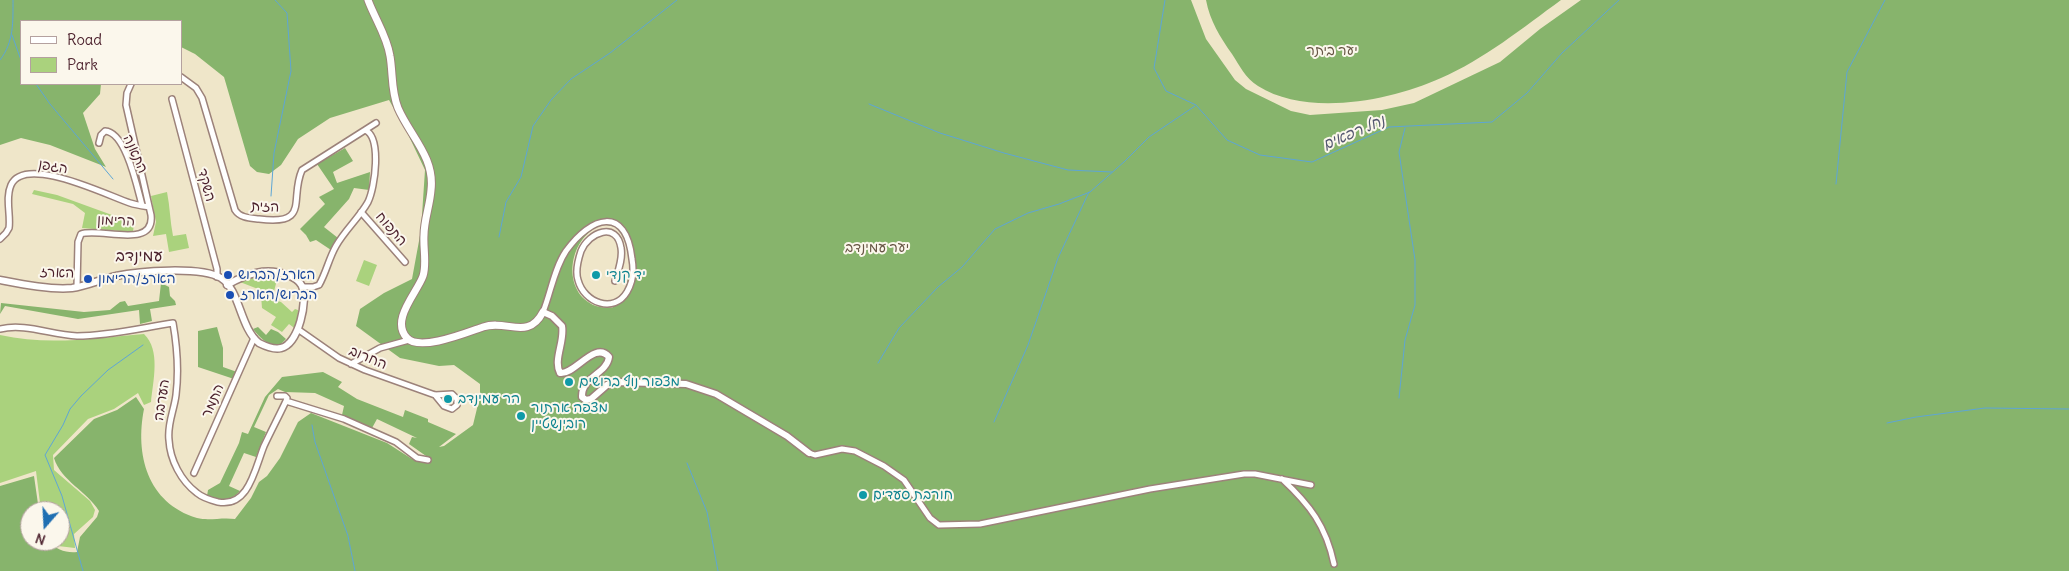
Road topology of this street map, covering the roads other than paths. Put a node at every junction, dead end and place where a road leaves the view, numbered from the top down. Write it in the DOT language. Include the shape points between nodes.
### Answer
graph roads {
  1 [pos="368,0"];
  2 [pos="182,78"];
  3 [pos="131,85"];
  4 [pos="172,99"];
  5 [pos="376,123"];
  6 [pos="365,130"];
  7 [pos="99,143"];
  8 [pos="142,206"];
  9 [pos="149,207"];
  10 [pos="361,212"];
  11 [pos="0,239"];
  12 [pos="405,262"];
  13 [pos="217,276"];
  14 [pos="0,281"];
  15 [pos="615,281"];
  16 [pos="227,284"];
  17 [pos="78,287"];
  18 [pos="302,287"];
  19 [pos="543,312"];
  20 [pos="0,329"];
  21 [pos="299,330"];
  22 [pos="254,338"];
  23 [pos="409,340"];
  24 [pos="351,364"];
  25 [pos="434,395"];
  26 [pos="277,396"];
  27 [pos="286,401"];
  28 [pos="809,453"];
  29 [pos="428,460"];
  30 [pos="194,473"];
  31 [pos="1282,479"];
  32 [pos="1312,485"];
  33 [pos="1334,564"];
  1 -- 23 [label="main road" via="386,40 398,108 423,150 432,178 424,234 423,277 407,302 404,314 404,332"];
  2 -- 6 [label="street, הזית" via="199,92 235,210 245,217 273,221 287,218 296,206 302,170"];
  3 -- 9 [label="street" via="126,105"];
  4 -- 13 [label="street, השקד"];
  5 -- 6 [label="street, הזית"];
  6 -- 10 [label="street" via="374,143 374,170 372,191"];
  7 -- 8 [label="street, התאנה" via="104,131 119,139"];
  8 -- 9 [label="street, הגפן"];
  8 -- 11 [label="street, הגפן" via="58,176 27,175 10,186 8,228"];
  9 -- 17 [label="street, הרימון" via="151,224 142,233 82,234 78,242"];
  10 -- 12 [label="street, התפוח"];
  10 -- 18 [label="street" via="338,242 319,285"];
  13 -- 16 [label="street"];
  13 -- 17 [label="street, הארז" via="184,271 139,273"];
  14 -- 17 [label="street, הארז" via="58,288"];
  15 -- 19 [label="street" via="621,249 616,237 603,231 584,244 577,269 578,280 594,302 607,305 624,297 632,279 632,251 626,232 611,222 593,224 566,252 557,268"];
  16 -- 18 [label="street" via="252,273 271,271 292,277"];
  16 -- 22 [label="street"];
  18 -- 21 [label="street"];
  19 -- 23 [label="main road" via="537,321 522,328 495,324 430,342"];
  19 -- 28 [label="street" via="562,326 560,373 569,372 593,354 601,352 609,357 608,364 582,390 582,397 586,400 607,385 619,382 686,384 716,394 788,436"];
  20 -- 27 [label="street, הערבה" via="17,327 84,336 173,323 177,378 169,428 170,450 179,472 191,488 217,502 233,501 245,492"];
  21 -- 22 [label="street" via="286,346 279,349 261,344"];
  21 -- 24 [label="street, החרוב"];
  22 -- 30 [label="street, התמר"];
  23 -- 24 [label="street" via="380,348"];
  24 -- 25 [label="street, החרוב"];
  26 -- 27 [label="street" via="285,396"];
  27 -- 29 [label="street" via="344,419 396,442 418,458"];
  28 -- 31 [label="street" via="815,456 842,449 855,451 884,466 904,480 930,518 939,525 980,524 1123,494 1244,474"];
  31 -- 32 [label="street"];
  31 -- 33 [label="street" via="1312,509 1329,542"];
}
